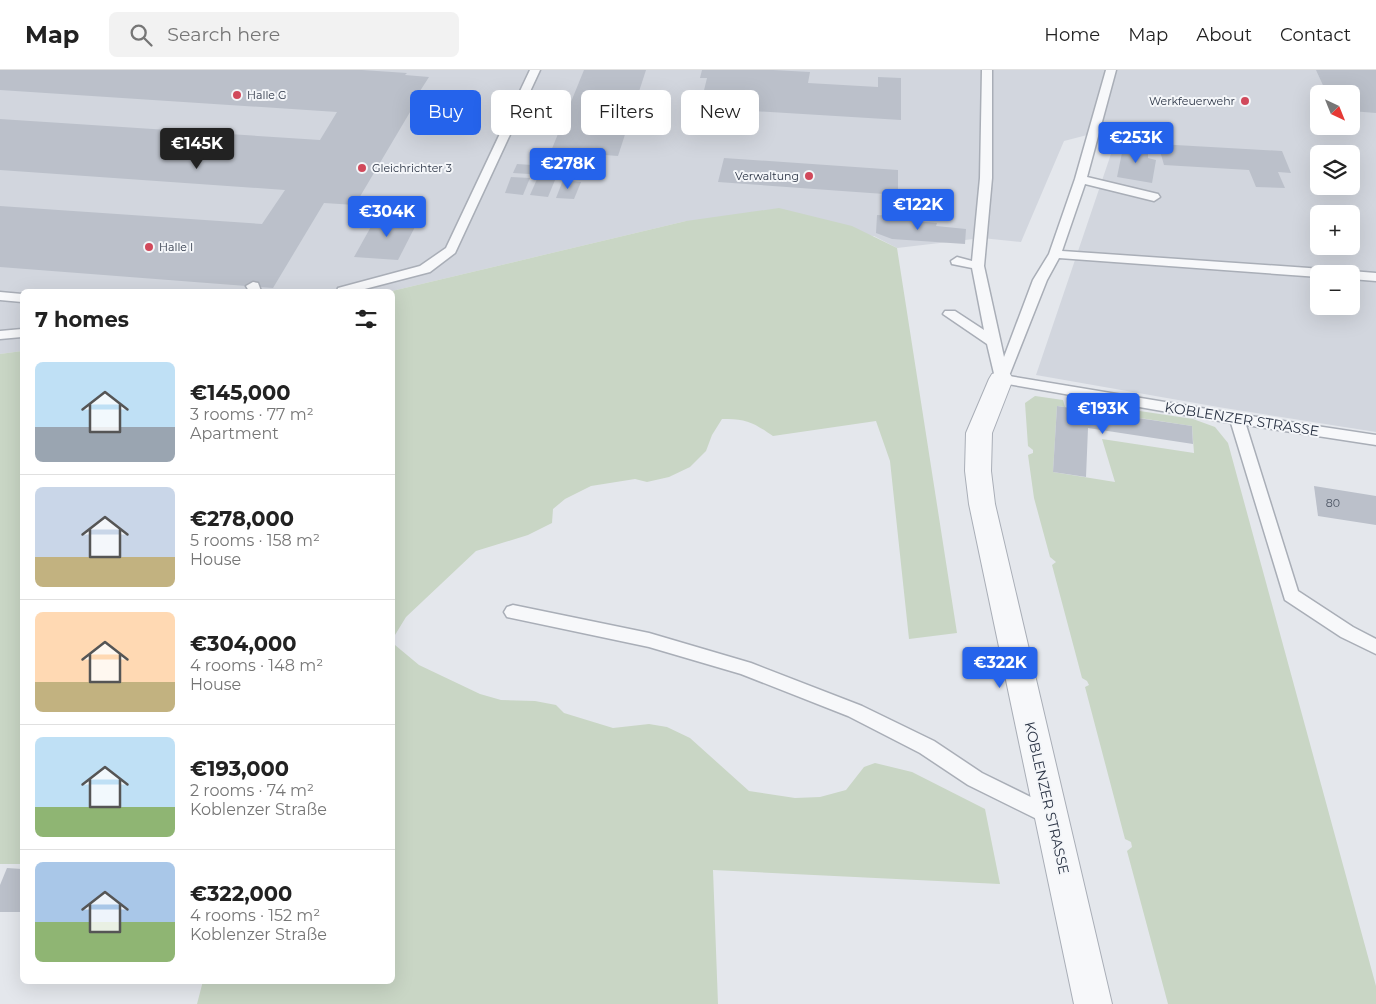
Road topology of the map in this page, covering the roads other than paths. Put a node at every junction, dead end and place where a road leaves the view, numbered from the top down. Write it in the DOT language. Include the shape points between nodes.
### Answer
graph roads {
  1 [pos="535,70"];
  2 [pos="987,70"];
  3 [pos="1111,70"];
  4 [pos="1081,179"];
  5 [pos="1154,197"];
  6 [pos="1055,254"];
  7 [pos="957,261"];
  8 [pos="978,266"];
  9 [pos="1310,272"];
  10 [pos="1360,275"];
  11 [pos="1376,276"];
  12 [pos="350,289"];
  13 [pos="0,296"];
  14 [pos="20,298"];
  15 [pos="950,314"];
  16 [pos="20,333"];
  17 [pos="0,335"];
  18 [pos="994,342"];
  19 [pos="1001,379"];
  20 [pos="1237,419"];
  21 [pos="1376,440"];
  22 [pos="513,612"];
  23 [pos="1376,647"];
  24 [pos="1052,817"];
  25 [pos="1093,1004"];
  1 -- 12 [label="lane" via="452,250 425,269"];
  2 -- 8 [label="lane" via="986,178"];
  3 -- 4 [label="lane"];
  4 -- 5 [label="lane"];
  4 -- 6 [label="lane"];
  6 -- 9 [label="lane"];
  6 -- 19 [label="lane" via="1040,280"];
  7 -- 8 [label="lane"];
  8 -- 18 [label="lane"];
  10 -- 11 [label="lane"];
  13 -- 14 [label="lane"];
  15 -- 18 [label="lane"];
  16 -- 17 [label="lane"];
  18 -- 19 [label="lane"];
  19 -- 20 [label="lane, KOBLENZER STRASSE"];
  19 -- 24 [label="street, KOBLENZER STRASSE" via="980,433 978,471 982,504"];
  20 -- 21 [label="lane, KOBLENZER STRASSE"];
  20 -- 23 [label="lane" via="1291,595"];
  22 -- 24 [label="lane" via="649,640 745,668 855,711 927,747 974,779"];
  24 -- 25 [label="street, KOBLENZER STRASSE"];
}
